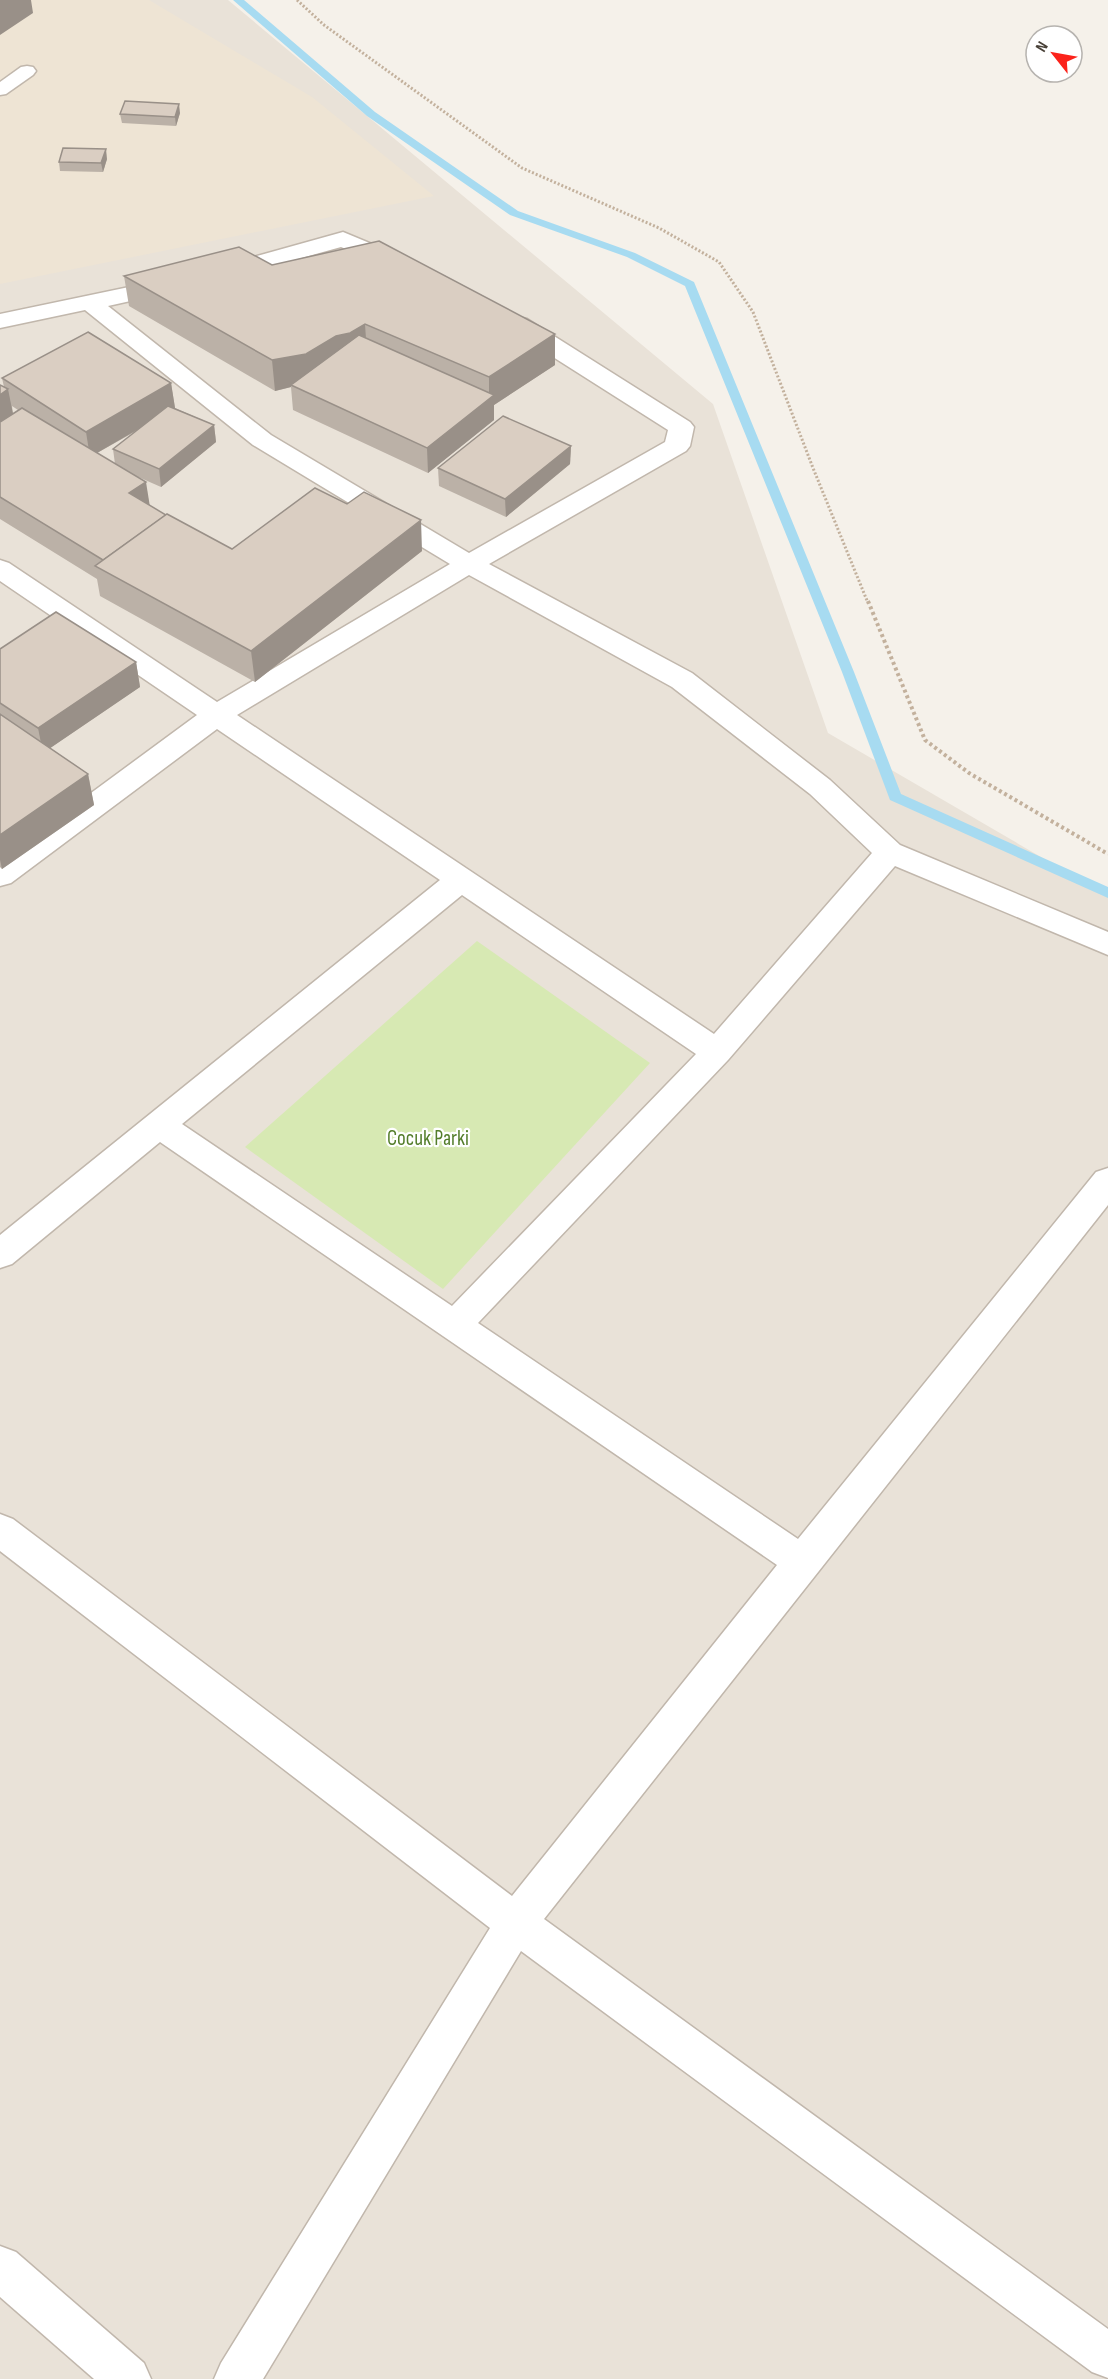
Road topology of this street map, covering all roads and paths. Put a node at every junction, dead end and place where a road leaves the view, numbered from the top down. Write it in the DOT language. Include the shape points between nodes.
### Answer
graph roads {
  1 [pos="297,0"];
  2 [pos="27,71"];
  3 [pos="0,90"];
  4 [pos="426,276"];
  5 [pos="89,302"];
  6 [pos="497,311"];
  7 [pos="0,321"];
  8 [pos="469,564"];
  9 [pos="0,569"];
  10 [pos="217,716"];
  11 [pos="890,852"];
  12 [pos="1108,854"];
  13 [pos="0,875"];
  14 [pos="461,879"];
  15 [pos="1108,944"];
  16 [pos="717,1052"];
  17 [pos="159,1125"];
  18 [pos="1108,1181"];
  19 [pos="0,1254"];
  20 [pos="454,1326"];
  21 [pos="0,1530"];
  22 [pos="802,1562"];
  23 [pos="516,1923"];
  24 [pos="0,2268"];
  25 [pos="1108,2356"];
  26 [pos="128,2379"];
  27 [pos="237,2379"];
  1 -- 12 [label="path" via="324,25 522,168 659,228 719,262 753,312 925,740 969,773"];
  2 -- 3 [label="lane"];
  4 -- 5 [label="street" via="343,239 196,280"];
  5 -- 7 [label="street"];
  5 -- 8 [label="street" via="262,440"];
  6 -- 8 [label="street" via="681,427 677,446"];
  8 -- 10 [label="street"];
  8 -- 11 [label="street" via="682,680 820,787"];
  9 -- 10 [label="street"];
  10 -- 13 [label="street"];
  10 -- 14 [label="street"];
  11 -- 15 [label="street"];
  11 -- 16 [label="street"];
  14 -- 16 [label="street"];
  14 -- 17 [label="street"];
  16 -- 20 [label="street"];
  17 -- 19 [label="street"];
  17 -- 20 [label="street"];
  18 -- 22 [label="street"];
  20 -- 22 [label="street"];
  21 -- 23 [label="street"];
  22 -- 23 [label="street"];
  23 -- 25 [label="street"];
  23 -- 27 [label="street"];
  24 -- 26 [label="street"];
}
